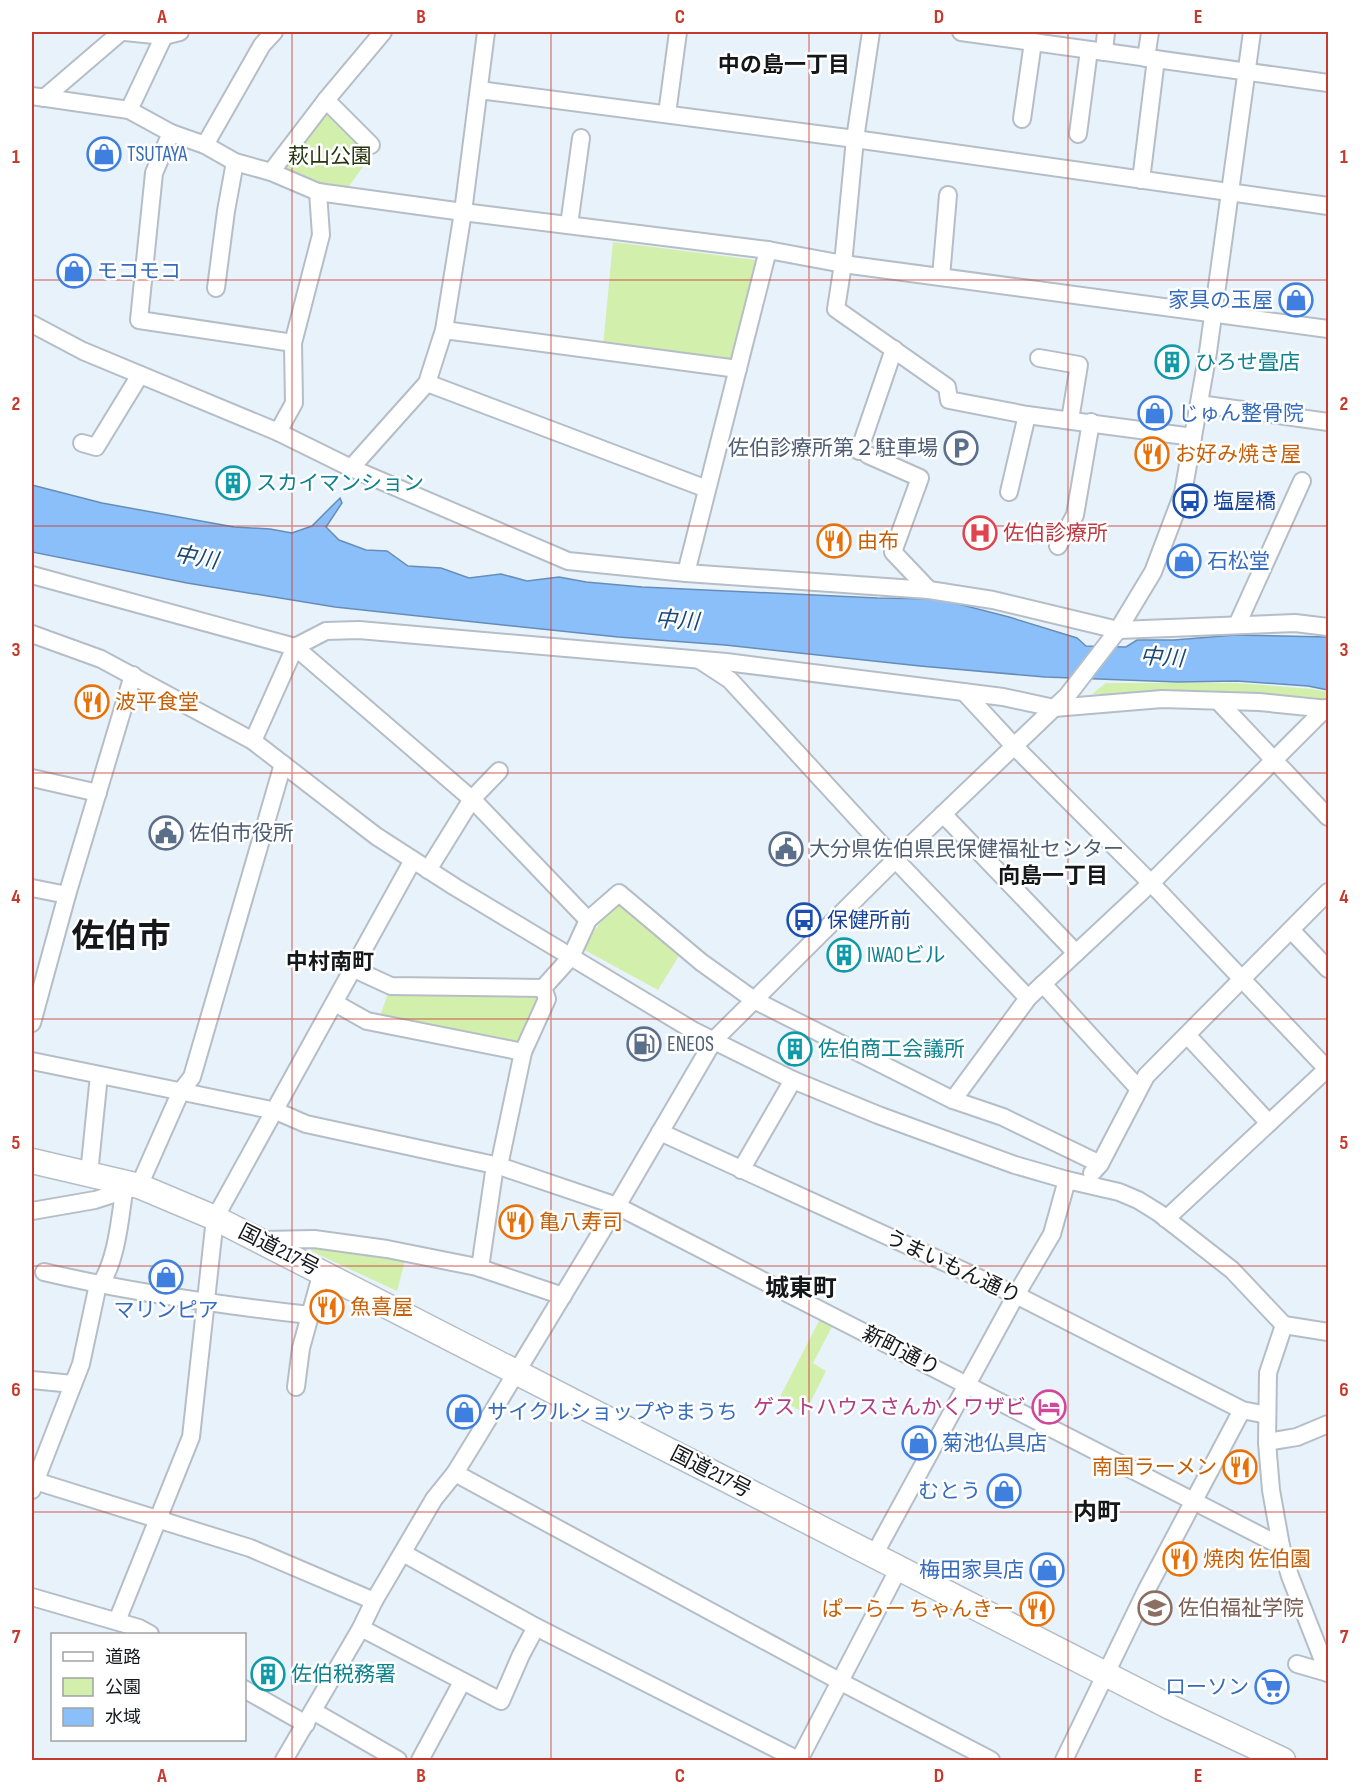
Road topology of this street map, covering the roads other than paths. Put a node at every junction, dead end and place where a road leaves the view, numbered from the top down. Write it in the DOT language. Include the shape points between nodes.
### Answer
graph roads {
  1 [pos="123,32"];
  2 [pos="274,32"];
  3 [pos="383,32"];
  4 [pos="486,32"];
  5 [pos="678,32"];
  6 [pos="871,32"];
  7 [pos="961,32"];
  8 [pos="1106,32"];
  9 [pos="1150,32"];
  10 [pos="1252,32"];
  11 [pos="172,34"];
  12 [pos="1033,42"];
  13 [pos="1096,51"];
  14 [pos="1151,59"];
  15 [pos="1246,72"];
  16 [pos="1329,83"];
  17 [pos="479,90"];
  18 [pos="38,97"];
  19 [pos="326,100"];
  20 [pos="129,110"];
  21 [pos="667,114"];
  22 [pos="1022,119"];
  23 [pos="171,133"];
  24 [pos="1077,134"];
  25 [pos="581,138"];
  26 [pos="855,139"];
  27 [pos="205,145"];
  28 [pos="371,145"];
  29 [pos="235,162"];
  30 [pos="271,172"];
  31 [pos="1142,180"];
  32 [pos="318,192"];
  33 [pos="1230,193"];
  34 [pos="948,195"];
  35 [pos="1329,206"];
  36 [pos="463,212"];
  37 [pos="569,225"];
  38 [pos="768,250"];
  39 [pos="843,264"];
  40 [pos="941,277"];
  41 [pos="216,288"];
  42 [pos="1214,313"];
  43 [pos="32,324"];
  44 [pos="1329,329"];
  45 [pos="444,330"];
  46 [pos="293,343"];
  47 [pos="894,349"];
  48 [pos="1039,357"];
  49 [pos="738,369"];
  50 [pos="141,375"];
  51 [pos="427,383"];
  52 [pos="1199,404"];
  53 [pos="1027,415"];
  54 [pos="1070,420"];
  55 [pos="1091,422"];
  56 [pos="1329,422"];
  57 [pos="278,432"];
  58 [pos="1193,437"];
  59 [pos="82,443"];
  60 [pos="351,468"];
  61 [pos="1302,481"];
  62 [pos="707,489"];
  63 [pos="1009,492"];
  64 [pos="1058,546"];
  65 [pos="686,573"];
  66 [pos="32,575"];
  67 [pos="929,590"];
  68 [pos="1238,625"];
  69 [pos="1329,627"];
  70 [pos="32,634"];
  71 [pos="1115,634"];
  72 [pos="295,647"];
  73 [pos="699,660"];
  74 [pos="133,675"];
  75 [pos="964,692"];
  76 [pos="1218,701"];
  77 [pos="1054,708"];
  78 [pos="1327,709"];
  79 [pos="253,741"];
  80 [pos="1015,747"];
  81 [pos="1272,760"];
  82 [pos="283,764"];
  83 [pos="499,771"];
  84 [pos="32,778"];
  85 [pos="98,793"];
  86 [pos="472,799"];
  87 [pos="943,814"];
  88 [pos="1329,817"];
  89 [pos="896,859"];
  90 [pos="413,860"];
  91 [pos="428,870"];
  92 [pos="1151,883"];
  93 [pos="32,888"];
  94 [pos="1329,892"];
  95 [pos="67,895"];
  96 [pos="588,920"];
  97 [pos="1292,930"];
  98 [pos="1076,953"];
  99 [pos="570,957"];
  100 [pos="354,969"];
  101 [pos="1329,969"];
  102 [pos="1241,980"];
  103 [pos="1043,984"];
  104 [pos="543,988"];
  105 [pos="1028,999"];
  106 [pos="754,1000"];
  107 [pos="335,1003"];
  108 [pos="32,1023"];
  109 [pos="1187,1035"];
  110 [pos="714,1040"];
  111 [pos="523,1052"];
  112 [pos="32,1061"];
  113 [pos="1328,1069"];
  114 [pos="99,1075"];
  115 [pos="793,1080"];
  116 [pos="1138,1088"];
  117 [pos="181,1091"];
  118 [pos="953,1100"];
  119 [pos="276,1111"];
  120 [pos="1269,1124"];
  121 [pos="660,1132"];
  122 [pos="32,1161"];
  123 [pos="1100,1164"];
  124 [pos="497,1166"];
  125 [pos="741,1170"];
  126 [pos="89,1174"];
  127 [pos="1067,1180"];
  128 [pos="1084,1183"];
  129 [pos="131,1188"];
  130 [pos="617,1206"];
  131 [pos="32,1211"];
  132 [pos="216,1218"];
  133 [pos="1166,1219"];
  134 [pos="260,1240"];
  135 [pos="480,1268"];
  136 [pos="44,1272"];
  137 [pos="322,1272"];
  138 [pos="100,1286"];
  139 [pos="1016,1295"];
  140 [pos="563,1296"];
  141 [pos="205,1303"];
  142 [pos="310,1315"];
  143 [pos="1284,1325"];
  144 [pos="1329,1332"];
  145 [pos="516,1372"];
  146 [pos="32,1380"];
  147 [pos="73,1384"];
  148 [pos="967,1385"];
  149 [pos="296,1387"];
  150 [pos="1242,1410"];
  151 [pos="1268,1415"];
  152 [pos="1329,1424"];
  153 [pos="1268,1442"];
  154 [pos="455,1473"];
  155 [pos="33,1484"];
  156 [pos="1194,1503"];
  157 [pos="157,1519"];
  158 [pos="1281,1546"];
  159 [pos="403,1553"];
  160 [pos="874,1555"];
  161 [pos="898,1568"];
  162 [pos="32,1597"];
  163 [pos="374,1601"];
  164 [pos="117,1621"];
  165 [pos="536,1627"];
  166 [pos="361,1628"];
  167 [pos="147,1633"];
  168 [pos="1296,1664"];
  169 [pos="1328,1670"];
  170 [pos="1106,1674"];
  171 [pos="462,1682"];
  172 [pos="841,1682"];
  173 [pos="246,1690"];
  174 [pos="310,1718"];
  175 [pos="284,1761"];
  176 [pos="398,1761"];
  177 [pos="420,1761"];
  178 [pos="799,1761"];
  179 [pos="991,1761"];
  180 [pos="1064,1761"];
  181 [pos="1283,1761"];
  1 -- 11 [label="street"];
  1 -- 18 [label="street"];
  2 -- 27 [label="street" via="262,45"];
  3 -- 19 [label="street"];
  4 -- 17 [label="street"];
  5 -- 21 [label="street"];
  6 -- 26 [label="street"];
  7 -- 12 [label="street"];
  8 -- 13 [label="street"];
  9 -- 14 [label="street"];
  10 -- 15 [label="street"];
  11 -- 20 [label="street"];
  12 -- 13 [label="street"];
  12 -- 22 [label="street"];
  13 -- 14 [label="street"];
  13 -- 24 [label="street"];
  14 -- 15 [label="street"];
  14 -- 31 [label="street"];
  15 -- 16 [label="street"];
  15 -- 33 [label="street"];
  17 -- 21 [label="street"];
  17 -- 36 [label="street"];
  18 -- 20 [label="street"];
  19 -- 28 [label="street"];
  19 -- 30 [label="street"];
  20 -- 23 [label="street"];
  21 -- 26 [label="street"];
  23 -- 27 [label="street"];
  23 -- 46 [label="street" via="154,173 139,320"];
  25 -- 37 [label="street"];
  26 -- 31 [label="street"];
  26 -- 39 [label="street"];
  27 -- 29 [label="street"];
  29 -- 30 [label="street"];
  29 -- 41 [label="street"];
  30 -- 32 [label="street"];
  31 -- 33 [label="street"];
  32 -- 36 [label="street"];
  32 -- 46 [label="street" via="321,235"];
  33 -- 35 [label="street"];
  33 -- 42 [label="street"];
  34 -- 40 [label="street"];
  36 -- 37 [label="street"];
  36 -- 45 [label="street"];
  37 -- 38 [label="street"];
  38 -- 39 [label="street"];
  38 -- 49 [label="street"];
  39 -- 40 [label="street"];
  39 -- 47 [label="street" via="836,309"];
  40 -- 42 [label="street"];
  42 -- 44 [label="street"];
  42 -- 52 [label="street"];
  43 -- 50 [label="street"];
  45 -- 49 [label="street"];
  45 -- 51 [label="street"];
  46 -- 57 [label="street" via="294,404"];
  47 -- 53 [label="street" via="948,387 950,400"];
  47 -- 67 [label="street" via="863,453 920,478 893,552"];
  48 -- 54 [label="street" via="1079,364"];
  49 -- 62 [label="street"];
  50 -- 57 [label="street"];
  50 -- 59 [label="street" via="96,447"];
  51 -- 60 [label="street"];
  51 -- 62 [label="street"];
  52 -- 56 [label="street"];
  52 -- 58 [label="street"];
  53 -- 54 [label="street"];
  53 -- 63 [label="street"];
  54 -- 55 [label="street"];
  55 -- 58 [label="street"];
  55 -- 64 [label="street" via="1075,515"];
  57 -- 60 [label="street"];
  58 -- 71 [label="street" via="1183,493 1167,538 1153,572"];
  60 -- 65 [label="street" via="568,561"];
  61 -- 68 [label="street"];
  62 -- 65 [label="street"];
  65 -- 67 [label="street"];
  66 -- 72 [label="street"];
  67 -- 71 [label="street" via="993,600"];
  68 -- 69 [label="street" via="1295,623"];
  68 -- 71 [label="street"];
  70 -- 74 [label="street"];
  71 -- 77 [label="street"];
  72 -- 73 [label="street" via="326,631 359,630"];
  72 -- 79 [label="street"];
  72 -- 86 [label="street"];
  73 -- 75 [label="street"];
  73 -- 89 [label="street" via="730,680"];
  74 -- 79 [label="street"];
  74 -- 85 [label="street"];
  75 -- 77 [label="street"];
  75 -- 80 [label="street"];
  76 -- 77 [label="street" via="1162,699"];
  76 -- 78 [label="street"];
  76 -- 81 [label="street"];
  77 -- 80 [label="street"];
  78 -- 81 [label="street"];
  79 -- 82 [label="street"];
  80 -- 87 [label="street"];
  80 -- 92 [label="street"];
  81 -- 88 [label="street"];
  81 -- 92 [label="street"];
  82 -- 90 [label="street" via="376,837"];
  82 -- 117 [label="street" via="192,1077"];
  83 -- 86 [label="street"];
  84 -- 85 [label="street"];
  85 -- 95 [label="street"];
  86 -- 91 [label="street"];
  86 -- 96 [label="street"];
  87 -- 89 [label="street"];
  87 -- 98 [label="street"];
  89 -- 105 [label="street"];
  89 -- 106 [label="street"];
  90 -- 91 [label="street"];
  90 -- 100 [label="street"];
  91 -- 99 [label="street"];
  92 -- 98 [label="street"];
  92 -- 102 [label="street"];
  93 -- 95 [label="street"];
  94 -- 97 [label="street"];
  95 -- 108 [label="street"];
  96 -- 99 [label="street"];
  96 -- 106 [label="street" via="619,893 701,962"];
  97 -- 101 [label="street"];
  97 -- 102 [label="street"];
  98 -- 103 [label="street"];
  99 -- 104 [label="street"];
  99 -- 110 [label="street"];
  100 -- 104 [label="street" via="391,986"];
  100 -- 107 [label="street"];
  102 -- 109 [label="street"];
  102 -- 113 [label="street"];
  103 -- 105 [label="street"];
  103 -- 116 [label="street"];
  104 -- 111 [label="street" via="547,999"];
  105 -- 118 [label="street"];
  106 -- 110 [label="street"];
  106 -- 118 [label="street"];
  107 -- 111 [label="street" via="367,1021"];
  107 -- 119 [label="street"];
  109 -- 116 [label="street"];
  109 -- 120 [label="street"];
  110 -- 115 [label="street"];
  110 -- 121 [label="street"];
  111 -- 124 [label="street"];
  112 -- 114 [label="street, 新町通り"];
  113 -- 120 [label="street"];
  114 -- 117 [label="street, 新町通り"];
  114 -- 126 [label="street"];
  115 -- 125 [label="street"];
  115 -- 127 [label="street" via="878,1116"];
  116 -- 123 [label="street"];
  117 -- 119 [label="street, 新町通り"];
  117 -- 129 [label="street"];
  118 -- 123 [label="street" via="1003,1117"];
  119 -- 124 [label="street, 新町通り" via="306,1124"];
  119 -- 132 [label="street"];
  120 -- 133 [label="street"];
  121 -- 125 [label="street, うまいもん通り"];
  121 -- 130 [label="street"];
  122 -- 126 [label="highway, 国道217号"];
  123 -- 128 [label="street"];
  124 -- 130 [label="street, 新町通り"];
  124 -- 135 [label="street"];
  125 -- 139 [label="street, うまいもん通り"];
  126 -- 129 [label="highway, 国道217号"];
  127 -- 128 [label="street"];
  127 -- 139 [label="street" via="1052,1233"];
  128 -- 133 [label="street" via="1138,1200"];
  129 -- 131 [label="street" via="95,1200"];
  129 -- 132 [label="highway, 国道217号"];
  129 -- 138 [label="street"];
  130 -- 140 [label="street"];
  130 -- 148 [label="street, 新町通り"];
  132 -- 134 [label="highway, 国道217号"];
  132 -- 141 [label="street"];
  133 -- 143 [label="street" via="1232,1269"];
  134 -- 135 [label="street" via="314,1239"];
  134 -- 137 [label="highway, 国道217号"];
  135 -- 140 [label="street"];
  136 -- 138 [label="street"];
  137 -- 142 [label="street"];
  137 -- 145 [label="highway, 国道217号"];
  138 -- 141 [label="street"];
  138 -- 147 [label="street"];
  139 -- 148 [label="street"];
  139 -- 150 [label="street, うまいもん通り"];
  140 -- 145 [label="street"];
  141 -- 142 [label="street"];
  141 -- 157 [label="street" via="190,1437"];
  142 -- 149 [label="street"];
  143 -- 144 [label="street"];
  143 -- 151 [label="street" via="1269,1373"];
  145 -- 154 [label="street"];
  145 -- 160 [label="highway, 国道217号"];
  146 -- 147 [label="street"];
  147 -- 155 [label="street"];
  148 -- 156 [label="street, 新町通り"];
  148 -- 160 [label="street"];
  150 -- 151 [label="street, うまいもん通り"];
  150 -- 156 [label="street"];
  151 -- 153 [label="street"];
  152 -- 153 [label="street" via="1297,1437"];
  153 -- 158 [label="street"];
  154 -- 159 [label="street" via="434,1499"];
  154 -- 172 [label="street"];
  155 -- 157 [label="street"];
  156 -- 158 [label="street, 新町通り"];
  156 -- 170 [label="street"];
  157 -- 163 [label="street" via="250,1548"];
  157 -- 164 [label="street"];
  158 -- 169 [label="street"];
  159 -- 163 [label="street"];
  159 -- 165 [label="street"];
  160 -- 161 [label="highway, 国道217号"];
  161 -- 170 [label="highway, 国道217号"];
  161 -- 172 [label="street"];
  162 -- 164 [label="street"];
  163 -- 166 [label="street"];
  164 -- 167 [label="street"];
  165 -- 171 [label="street" via="501,1701"];
  165 -- 178 [label="street"];
  166 -- 171 [label="street"];
  166 -- 174 [label="street"];
  168 -- 169 [label="street"];
  170 -- 180 [label="street"];
  170 -- 181 [label="highway, 国道217号"];
  171 -- 177 [label="street"];
  172 -- 178 [label="street"];
  172 -- 179 [label="street"];
  173 -- 174 [label="street"];
  174 -- 175 [label="street"];
  174 -- 176 [label="street"];
}
